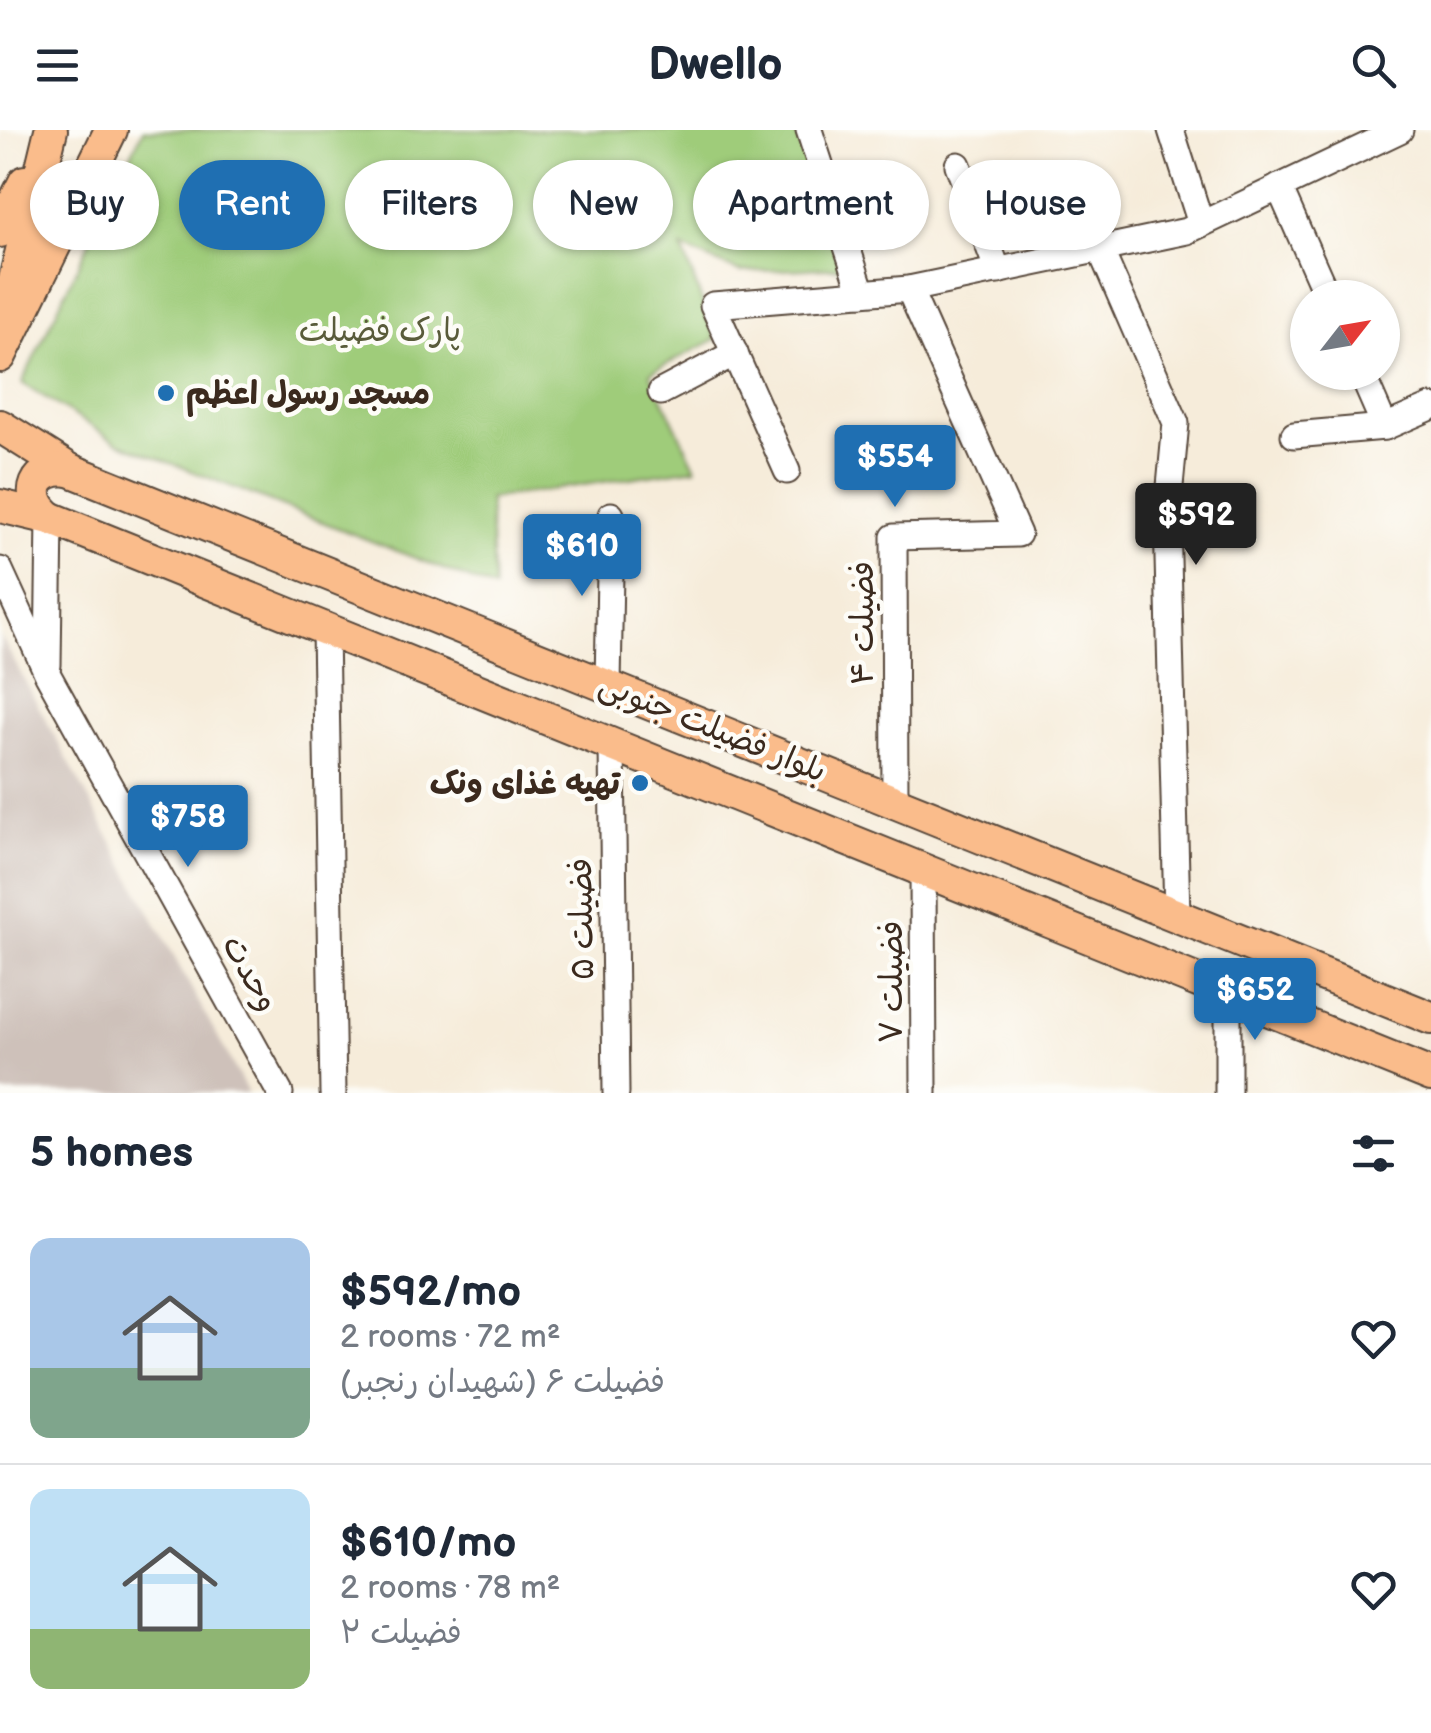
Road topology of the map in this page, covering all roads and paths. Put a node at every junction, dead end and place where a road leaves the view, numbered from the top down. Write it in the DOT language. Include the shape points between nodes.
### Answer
graph roads {
  1 [pos="51,130"];
  2 [pos="111,130"];
  3 [pos="808,130"];
  4 [pos="1171,130"];
  5 [pos="1400,130"];
  6 [pos="1279,187"];
  7 [pos="1200,224"];
  8 [pos="0,232"];
  9 [pos="1121,245"];
  10 [pos="990,250"];
  11 [pos="1095,250"];
  12 [pos="1100,250"];
  13 [pos="998,271"];
  14 [pos="1320,280"];
  15 [pos="909,289"];
  16 [pos="862,293"];
  17 [pos="0,343"];
  18 [pos="735,353"];
  19 [pos="0,356"];
  20 [pos="1369,390"];
  21 [pos="660,392"];
  22 [pos="1431,406"];
  23 [pos="0,426"];
  24 [pos="1385,427"];
  25 [pos="1294,436"];
  26 [pos="70,470"];
  27 [pos="787,471"];
  28 [pos="0,506"];
  29 [pos="611,515"];
  30 [pos="50,518"];
  31 [pos="0,570"];
  32 [pos="456,624"];
  33 [pos="326,630"];
  34 [pos="435,673"];
  35 [pos="48,674"];
  36 [pos="608,684"];
  37 [pos="612,745"];
  38 [pos="895,801"];
  39 [pos="923,870"];
  40 [pos="1177,915"];
  41 [pos="1228,992"];
  42 [pos="1431,1018"];
  43 [pos="1431,1075"];
  44 [pos="280,1093"];
  45 [pos="332,1093"];
  46 [pos="616,1093"];
  47 [pos="924,1093"];
  48 [pos="1228,1093"];
  1 -- 8 [label="main road"];
  1 -- 17 [label="main road"];
  2 -- 19 [label="main road"];
  3 -- 16 [label="street"];
  4 -- 7 [label="street"];
  5 -- 6 [label="street"];
  6 -- 7 [label="street"];
  6 -- 14 [label="street"];
  7 -- 9 [label="street"];
  10 -- 13 [label="street"];
  11 -- 13 [label="street"];
  12 -- 40 [label="street" via="1176,422 1167,518"];
  13 -- 15 [label="street"];
  15 -- 16 [label="street"];
  15 -- 38 [label="street, فضیلت ۴" via="1018,534 894,537"];
  16 -- 18 [label="street" via="713,305"];
  18 -- 21 [label="street"];
  18 -- 27 [label="street"];
  20 -- 24 [label="street"];
  22 -- 24 [label="street"];
  23 -- 26 [label="main road, بلوار فضیلت جنوبی"];
  24 -- 25 [label="street"];
  26 -- 30 [label="main road" via="44,473 36,484 34,497"];
  26 -- 32 [label="main road, بلوار فضیلت جنوبی"];
  28 -- 30 [label="main road, بلوار فضیلت جنوبی"];
  29 -- 36 [label="street"];
  30 -- 33 [label="main road, بلوار فضیلت جنوبی"];
  30 -- 35 [label="street"];
  31 -- 35 [label="street, وحدت"];
  32 -- 34 [label="main road"];
  32 -- 36 [label="main road, بلوار فضیلت جنوبی"];
  33 -- 34 [label="main road, بلوار فضیلت جنوبی"];
  33 -- 45 [label="street"];
  34 -- 37 [label="main road, بلوار فضیلت جنوبی"];
  35 -- 44 [label="street, وحدت"];
  36 -- 38 [label="main road, بلوار فضیلت جنوبی"];
  37 -- 39 [label="main road, بلوار فضیلت جنوبی"];
  37 -- 46 [label="street, فضیلت ۵"];
  38 -- 40 [label="main road, بلوار فضیلت جنوبی"];
  39 -- 41 [label="main road, بلوار فضیلت جنوبی"];
  39 -- 47 [label="street, فضیلت ۷"];
  40 -- 42 [label="main road, بلوار فضیلت جنوبی"];
  41 -- 43 [label="main road, بلوار فضیلت جنوبی"];
  41 -- 48 [label="street"];
}
